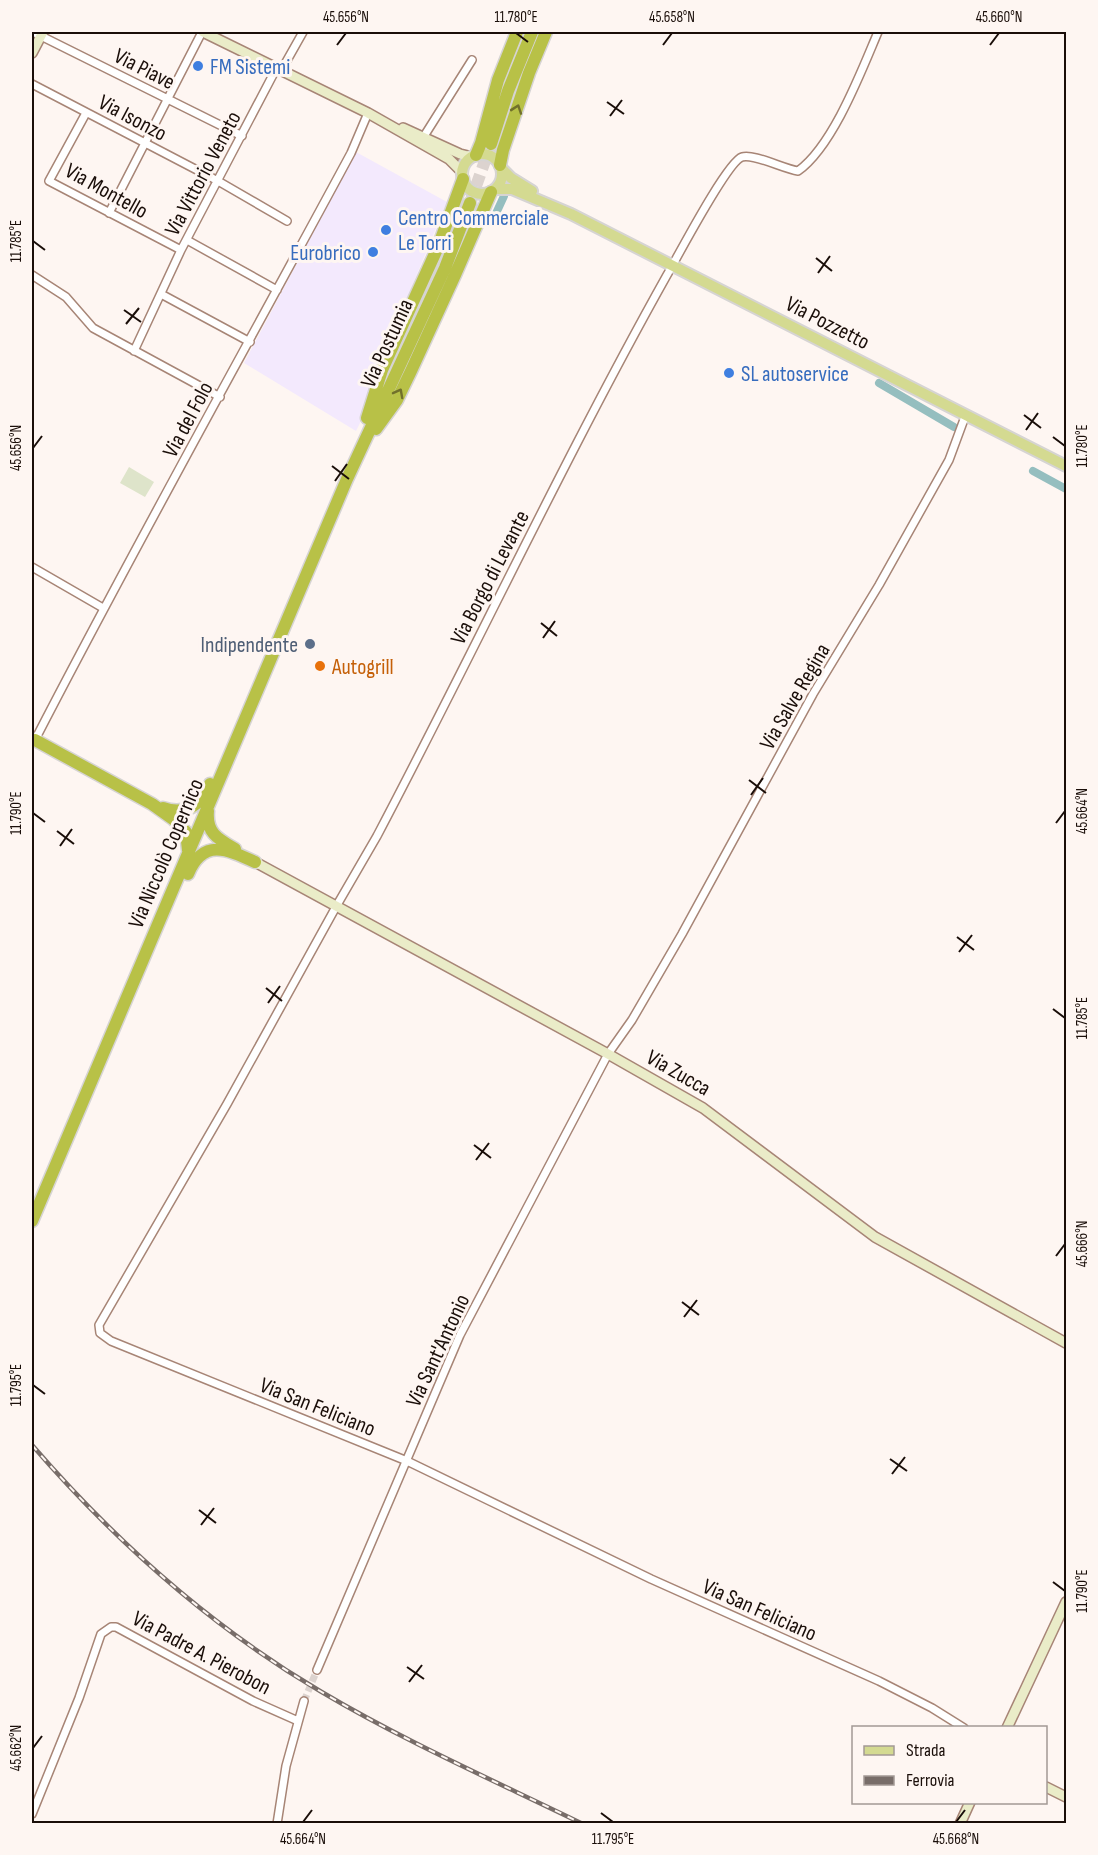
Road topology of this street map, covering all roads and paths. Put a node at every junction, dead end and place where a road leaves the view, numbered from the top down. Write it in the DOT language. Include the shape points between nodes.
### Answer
graph roads {
  1 [pos="203,32"];
  2 [pos="303,32"];
  3 [pos="517,32"];
  4 [pos="532,32"];
  5 [pos="546,32"];
  6 [pos="878,32"];
  7 [pos="39,33"];
  8 [pos="32,53"];
  9 [pos="472,60"];
  10 [pos="279,70"];
  11 [pos="32,84"];
  12 [pos="167,100"];
  13 [pos="86,112"];
  14 [pos="368,113"];
  15 [pos="242,136"];
  16 [pos="422,140"];
  17 [pos="491,144"];
  18 [pos="146,145"];
  19 [pos="474,156"];
  20 [pos="501,166"];
  21 [pos="463,176"];
  22 [pos="218,181"];
  23 [pos="493,190"];
  24 [pos="470,203"];
  25 [pos="109,213"];
  26 [pos="571,214"];
  27 [pos="287,221"];
  28 [pos="187,240"];
  29 [pos="181,250"];
  30 [pos="672,265"];
  31 [pos="32,275"];
  32 [pos="278,290"];
  33 [pos="161,294"];
  34 [pos="250,342"];
  35 [pos="134,351"];
  36 [pos="219,397"];
  37 [pos="966,414"];
  38 [pos="1066,466"];
  39 [pos="347,479"];
  40 [pos="338,501"];
  41 [pos="32,567"];
  42 [pos="103,608"];
  43 [pos="242,726"];
  44 [pos="33,739"];
  45 [pos="210,801"];
  46 [pos="152,804"];
  47 [pos="188,854"];
  48 [pos="255,862"];
  49 [pos="337,905"];
  50 [pos="152,938"];
  51 [pos="608,1054"];
  52 [pos="32,1221"];
  53 [pos="1066,1343"];
  54 [pos="407,1461"];
  55 [pos="1066,1602"];
  56 [pos="317,1670"];
  57 [pos="304,1701"];
  58 [pos="298,1721"];
  59 [pos="961,1726"];
  60 [pos="1008,1726"];
  61 [pos="1047,1788"];
  62 [pos="1066,1797"];
  63 [pos="970,1804"];
  64 [pos="32,1814"];
  65 [pos="277,1824"];
  66 [pos="960,1824"];
  1 -- 10 [label="street"];
  1 -- 12 [label="street"];
  2 -- 10 [label="street, Via Vittorio Veneto"];
  3 -- 19 [label="highway"];
  4 -- 17 [label="highway"];
  20 -- 5 [label="highway, one-way" via="503,150"];
  6 -- 30 [label="street, Via Borgo di Levante" via="828,139 811,162 798,171 754,157 742,157 733,163"];
  7 -- 8 [label="street"];
  7 -- 12 [label="street, Via Piave"];
  9 -- 16 [label="street"];
  10 -- 14 [label="street"];
  10 -- 15 [label="street, Via Vittorio Veneto"];
  11 -- 13 [label="street, Via Isonzo"];
  12 -- 15 [label="street, Via Piave"];
  12 -- 18 [label="street"];
  13 -- 18 [label="street, Via Isonzo"];
  13 -- 25 [label="street, Via Montello" via="49,181"];
  14 -- 16 [label="street"];
  14 -- 32 [label="street, Via del Folo"];
  15 -- 22 [label="street, Via Vittorio Veneto"];
  16 -- 19 [label="street"];
  16 -- 21 [label="street" via="449,159"];
  18 -- 22 [label="street, Via Isonzo"];
  18 -- 25 [label="street"];
  19 -- 20 [label="main road" via="493,157"];
  19 -- 21 [label="main road" via="467,162"];
  20 -- 23 [label="main road" via="501,181"];
  20 -- 26 [label="main road, Via Pozzetto" via="511,178"];
  21 -- 23 [label="main road" via="474,192"];
  21 -- 39 [label="highway" via="438,247 382,370"];
  22 -- 27 [label="street, Via Isonzo"];
  22 -- 28 [label="street, Via Vittorio Veneto"];
  23 -- 26 [label="main road, Via Pozzetto" via="512,189"];
  39 -- 23 [label="highway, one-way" via="397,400"];
  24 -- 39 [label="highway, Via Postumia" via="445,268"];
  25 -- 29 [label="street, Via Montello"];
  26 -- 30 [label="main road, Via Pozzetto"];
  28 -- 29 [label="street, Via Vittorio Veneto"];
  28 -- 32 [label="street"];
  29 -- 33 [label="street, Via Vittorio Veneto"];
  30 -- 37 [label="main road, Via Pozzetto"];
  30 -- 49 [label="street, Via Borgo di Levante" via="378,836"];
  31 -- 35 [label="street" via="66,297 93,328"];
  32 -- 34 [label="street, Via del Folo"];
  33 -- 34 [label="street"];
  33 -- 35 [label="street, Via Vittorio Veneto"];
  34 -- 36 [label="street, Via del Folo"];
  35 -- 36 [label="street"];
  36 -- 42 [label="street, Via del Folo"];
  37 -- 38 [label="main road, Via Pozzetto"];
  37 -- 51 [label="street, Via Salve Regina" via="948,460 879,585 682,934"];
  39 -- 40 [label="highway, Via Postumia"];
  40 -- 43 [label="highway, Via Niccolò Copernico"];
  41 -- 42 [label="street"];
  42 -- 44 [label="street, Via del Folo"];
  43 -- 45 [label="highway, Via Niccolò Copernico"];
  43 -- 46 [label="highway" via="222,756 206,795 195,806 178,812"];
  44 -- 46 [label="highway"];
  45 -- 47 [label="highway, Via Niccolò Copernico"];
  45 -- 48 [label="highway" via="207,823 212,833"];
  46 -- 47 [label="highway" via="183,827 188,837"];
  47 -- 50 [label="highway, Via Niccolò Copernico"];
  48 -- 49 [label="street, Via Zucca"];
  48 -- 50 [label="highway" via="223,850 201,854"];
  49 -- 51 [label="street, Via Zucca"];
  49 -- 54 [label="street, Via San Feliciano" via="99,1325 100,1333 111,1341"];
  50 -- 52 [label="highway, Via Niccolò Copernico"];
  51 -- 53 [label="street, Via Zucca" via="703,1108 875,1237"];
  51 -- 54 [label="street, Via Sant'Antonio" via="460,1335"];
  54 -- 56 [label="street, Via Sant'Antonio"];
  54 -- 59 [label="street, Via San Feliciano" via="641,1574 879,1682"];
  55 -- 60 [label="street"];
  57 -- 58 [label="street"];
  58 -- 64 [label="street, Via Padre A. Pierobon" via="111,1627 101,1634"];
  58 -- 65 [label="street"];
  61 -- 62 [label="street"];
  63 -- 66 [label="street"];
}
